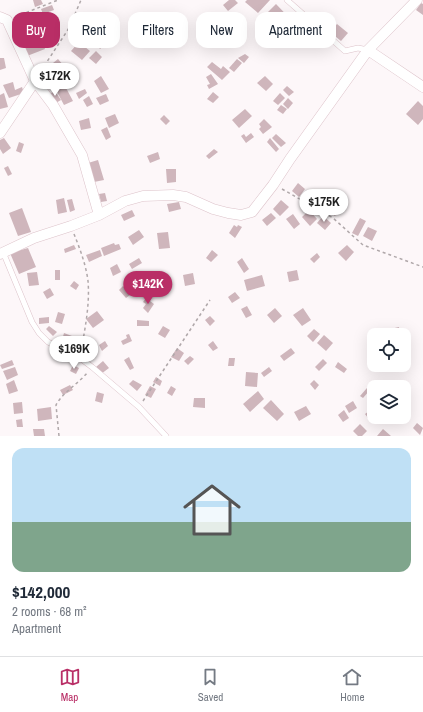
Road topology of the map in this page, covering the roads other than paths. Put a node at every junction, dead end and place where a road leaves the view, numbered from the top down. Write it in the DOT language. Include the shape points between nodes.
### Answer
graph roads {
  1 [pos="287,0"];
  2 [pos="417,0"];
  3 [pos="4,18"];
  4 [pos="368,50"];
  5 [pos="35,81"];
  6 [pos="423,87"];
  7 [pos="0,133"];
  8 [pos="99,215"];
  9 [pos="1,253"];
  10 [pos="166,436"];
  1 -- 4 [label="lane" via="344,51 358,48"];
  2 -- 4 [label="street"];
  3 -- 5 [label="street"];
  4 -- 6 [label="street"];
  4 -- 8 [label="street" via="252,212 241,215 213,209 186,198 160,194 125,201"];
  5 -- 7 [label="street"];
  5 -- 8 [label="street" via="82,155"];
  8 -- 9 [label="street" via="34,238"];
  9 -- 10 [label="lane" via="39,333 48,342 92,367 139,407"];
}
